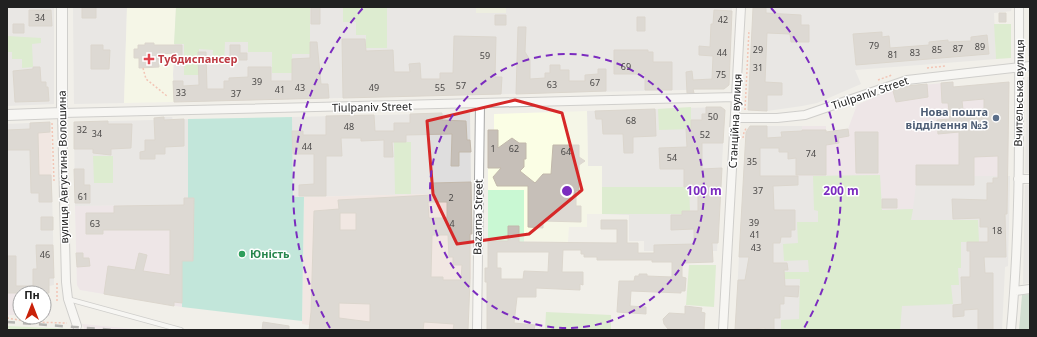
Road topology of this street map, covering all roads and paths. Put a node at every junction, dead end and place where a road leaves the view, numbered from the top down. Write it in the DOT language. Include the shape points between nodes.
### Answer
graph roads {
  1 [pos="62,7"];
  2 [pos="741,7"];
  3 [pos="1019,7"];
  4 [pos="750,23"];
  5 [pos="946,66"];
  6 [pos="1030,66"];
  7 [pos="1019,67"];
  8 [pos="143,68"];
  9 [pos="922,69"];
  10 [pos="893,75"];
  11 [pos="876,80"];
  12 [pos="167,96"];
  13 [pos="736,97"];
  14 [pos="480,104"];
  15 [pos="749,112"];
  16 [pos="62,113"];
  17 [pos="7,115"];
  18 [pos="735,118"];
  19 [pos="49,121"];
  20 [pos="749,124"];
  21 [pos="743,139"];
  22 [pos="1018,179"];
  23 [pos="1030,180"];
  24 [pos="54,183"];
  25 [pos="57,279"];
  26 [pos="1030,289"];
  27 [pos="1015,291"];
  28 [pos="68,298"];
  29 [pos="57,303"];
  30 [pos="7,318"];
  31 [pos="77,326"];
  32 [pos="181,330"];
  33 [pos="477,330"];
  34 [pos="723,330"];
  35 [pos="1011,330"];
  1 -- 16 [label="street, вулиця Августина Волошина"];
  2 -- 13 [label="street, Станційна вулиця"];
  3 -- 7 [label="street, Вчительська вулиця"];
  4 -- 15 [label="path" via="745,109"];
  5 -- 9 [label="path"];
  6 -- 7 [label="street, Tiulpaniv Street"];
  7 -- 18 [label="street, Tiulpaniv Street" via="907,80 805,115"];
  7 -- 22 [label="street, Вчительська вулиця"];
  8 -- 12 [label="path" via="146,79"];
  10 -- 11 [label="path"];
  13 -- 14 [label="street, Tiulpaniv Street"];
  13 -- 18 [label="street, Станційна вулиця"];
  14 -- 16 [label="street, Tiulpaniv Street"];
  14 -- 33 [label="street, Bazarna Street"];
  16 -- 17 [label="street, Tiulpaniv Street"];
  16 -- 28 [label="street, вулиця Августина Волошина"];
  18 -- 34 [label="street, Станційна вулиця"];
  19 -- 24 [label="path" via="53,127"];
  20 -- 21 [label="path"];
  22 -- 23 [label="street"];
  22 -- 27 [label="street, Вчительська вулиця"];
  25 -- 29 [label="path"];
  26 -- 27 [label="street"];
  27 -- 35 [label="street, Вчительська вулиця"];
  28 -- 31 [label="street, вулиця Августина Волошина"];
  28 -- 32 [label="lane"];
  30 -- 31 [label="path"];
}
